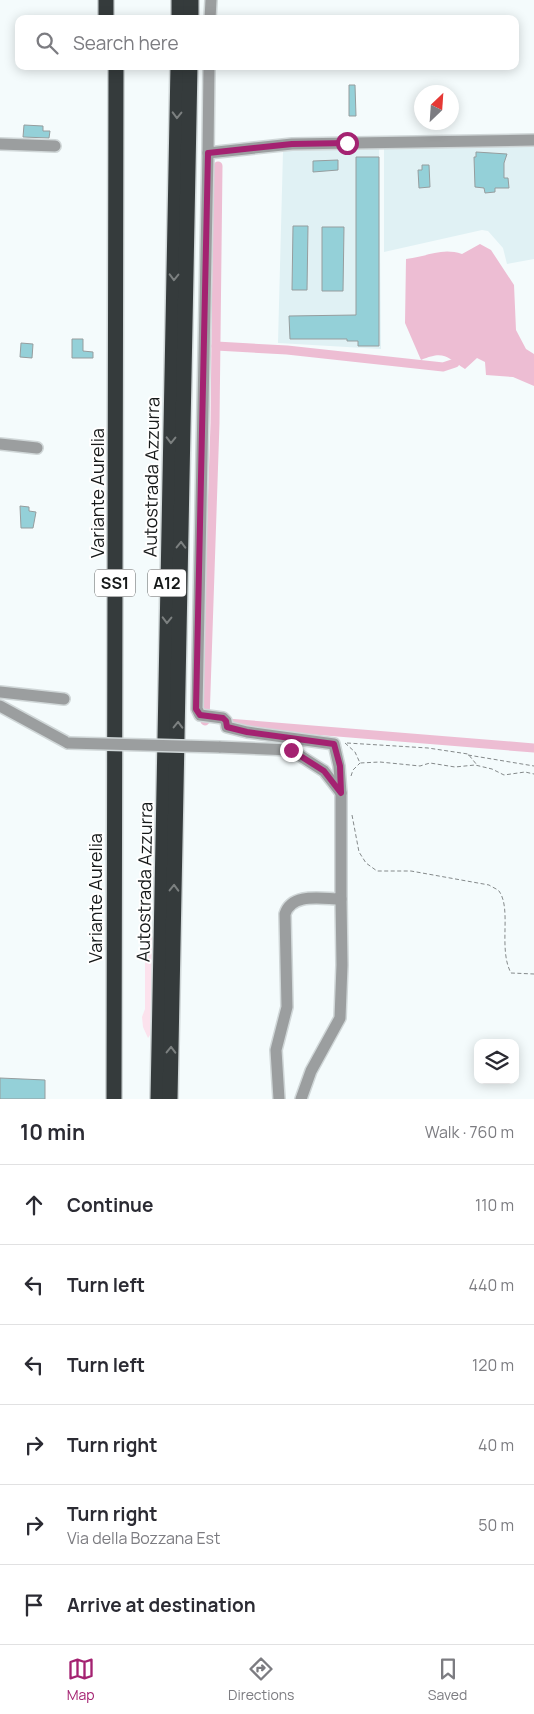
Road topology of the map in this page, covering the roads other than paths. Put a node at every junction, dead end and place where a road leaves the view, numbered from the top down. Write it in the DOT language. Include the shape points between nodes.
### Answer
graph roads {
  1 [pos="106,0"];
  2 [pos="116,0"];
  3 [pos="179,0"];
  4 [pos="191,0"];
  5 [pos="211,0"];
  6 [pos="106,15"];
  7 [pos="116,15"];
  8 [pos="179,15"];
  9 [pos="191,15"];
  10 [pos="210,15"];
  11 [pos="106,70"];
  12 [pos="116,70"];
  13 [pos="178,70"];
  14 [pos="190,70"];
  15 [pos="209,70"];
  16 [pos="534,140"];
  17 [pos="0,144"];
  18 [pos="55,146"];
  19 [pos="208,153"];
  20 [pos="0,444"];
  21 [pos="37,448"];
  22 [pos="0,692"];
  23 [pos="64,699"];
  24 [pos="0,706"];
  25 [pos="341,793"];
  26 [pos="340,899"];
  27 [pos="104,1099"];
  28 [pos="114,1099"];
  29 [pos="158,1099"];
  30 [pos="170,1099"];
  31 [pos="279,1099"];
  32 [pos="301,1099"];
  1 -- 6 [label="highway"];
  2 -- 7 [label="highway"];
  3 -- 8 [label="highway"];
  4 -- 9 [label="highway"];
  5 -- 10 [label="street"];
  11 -- 27 [label="highway, Variante Aurelia / SS1"];
  12 -- 28 [label="highway, Variante Aurelia / SS1"];
  13 -- 29 [label="highway, Autostrada Azzurra / A12, one-way"];
  30 -- 14 [label="highway, Autostrada Azzurra / A12, one-way"];
  15 -- 19 [label="street"];
  16 -- 19 [label="street" via="292,144"];
  17 -- 18 [label="street"];
  19 -- 25 [label="street" via="196,701 204,715 247,732 340,743"];
  20 -- 21 [label="street"];
  22 -- 23 [label="street"];
  24 -- 25 [label="street, bridge" via="68,743 291,750 324,771"];
  25 -- 26 [label="street"];
  26 -- 31 [label="street" via="299,899 291,903 285,914 287,1007 276,1050"];
  26 -- 32 [label="street" via="340,1018 311,1071"];
}
